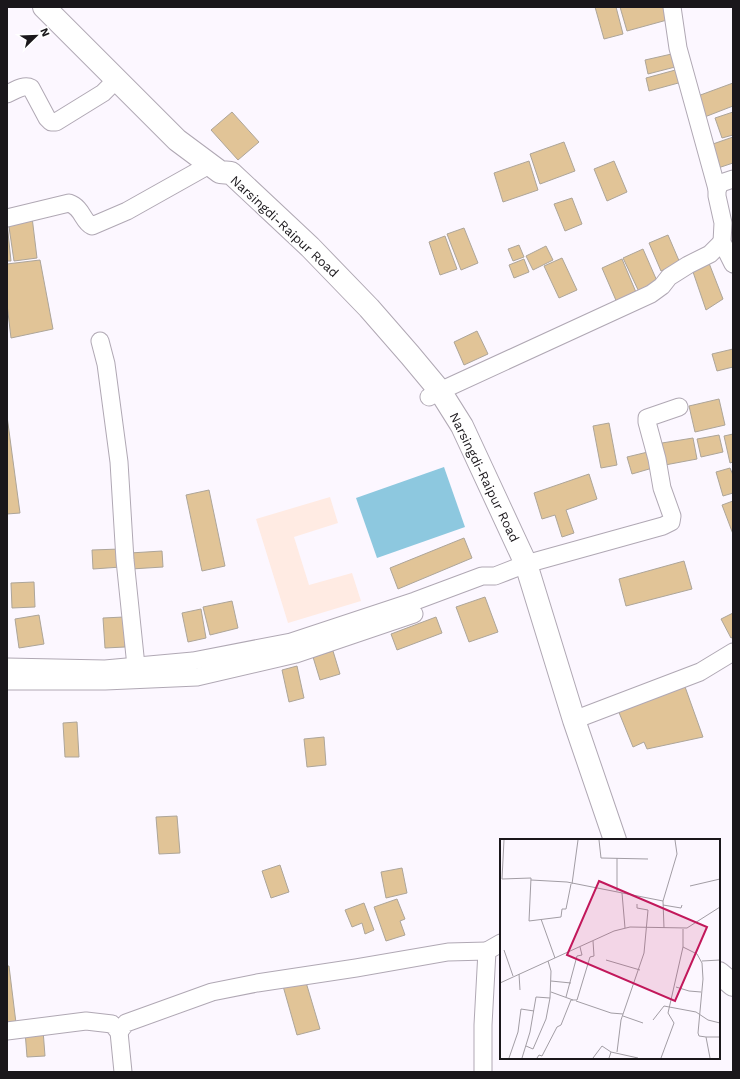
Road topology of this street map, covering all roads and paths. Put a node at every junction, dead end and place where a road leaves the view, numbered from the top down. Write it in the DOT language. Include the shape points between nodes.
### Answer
graph roads {
  1 [pos="44,7"];
  2 [pos="672,7"];
  3 [pos="117,79"];
  4 [pos="7,94"];
  5 [pos="215,168"];
  6 [pos="733,178"];
  7 [pos="717,189"];
  8 [pos="7,218"];
  9 [pos="722,242"];
  10 [pos="733,264"];
  11 [pos="100,340"];
  12 [pos="434,394"];
  13 [pos="679,406"];
  14 [pos="512,570"];
  15 [pos="733,652"];
  16 [pos="136,666"];
  17 [pos="7,667"];
  18 [pos="7,681"];
  19 [pos="574,720"];
  20 [pos="602,839"];
  21 [pos="615,839"];
  22 [pos="494,947"];
  23 [pos="720,975"];
  24 [pos="733,985"];
  25 [pos="720,991"];
  26 [pos="733,1001"];
  27 [pos="7,1031"];
  28 [pos="119,1032"];
  29 [pos="123,1072"];
  30 [pos="483,1072"];
  1 -- 3 [label="main road, Narsingdi-Raipur Road"];
  2 -- 7 [label="street" via="678,48"];
  3 -- 4 [label="street" via="103,93 56,122 51,122 47,118 28,86"];
  3 -- 5 [label="main road, Narsingdi-Raipur Road" via="177,140"];
  5 -- 8 [label="street" via="92,226 80,210 68,203"];
  5 -- 12 [label="main road, Narsingdi-Raipur Road" via="231,173 310,247 410,355"];
  6 -- 7 [label="street" via="721,183"];
  7 -- 9 [label="street" via="723,223"];
  9 -- 10 [label="street"];
  9 -- 12 [label="street" via="710,254 669,277 651,294"];
  11 -- 16 [label="street" via="106,364 119,462 125,560"];
  12 -- 14 [label="main road, Narsingdi-Raipur Road" via="462,426"];
  13 -- 14 [label="street" via="652,415 646,422 662,488 672,516 671,522"];
  14 -- 16 [label="street" via="482,576 291,642 193,661"];
  14 -- 18 [label="street" via="487,584 421,611 296,654 197,677 104,681"];
  14 -- 19 [label="main road, Narsingdi-Raipur Road"];
  14 -- 20 [label="main road, Narsingdi-Raipur Road"];
  15 -- 19 [label="street" via="700,672"];
  16 -- 17 [label="street" via="105,669"];
  19 -- 21 [label="main road, Narsingdi-Raipur Road"];
  22 -- 28 [label="street" via="441,953 212,992 126,1023"];
  22 -- 30 [label="street" via="483,1025"];
  23 -- 24 [label="main road"];
  25 -- 26 [label="main road"];
  27 -- 28 [label="street" via="86,1021 112,1024"];
  28 -- 29 [label="street"];
}
